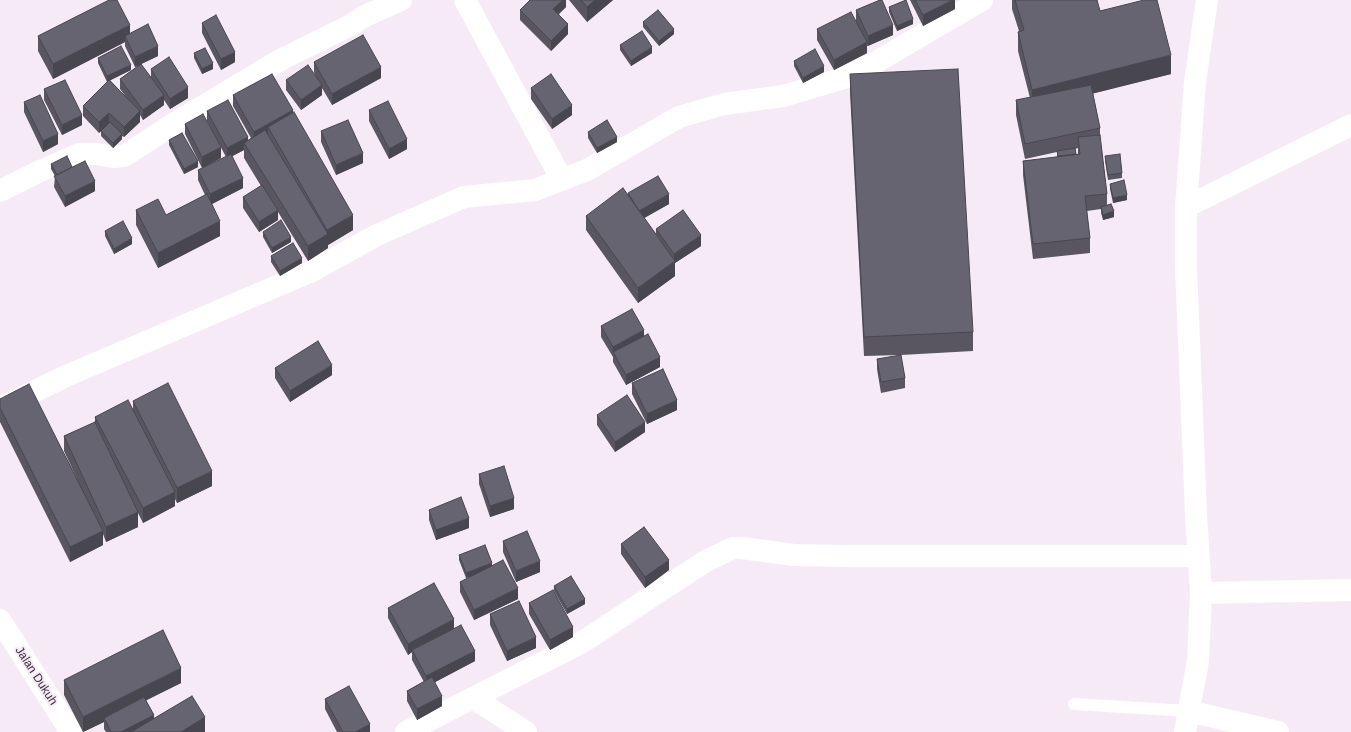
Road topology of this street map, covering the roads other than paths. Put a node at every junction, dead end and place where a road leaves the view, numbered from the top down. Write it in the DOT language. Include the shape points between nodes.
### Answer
graph roads {
  1 [pos="401,0"];
  2 [pos="464,0"];
  3 [pos="982,0"];
  4 [pos="1207,0"];
  5 [pos="1351,125"];
  6 [pos="562,180"];
  7 [pos="0,190"];
  8 [pos="1186,207"];
  9 [pos="0,408"];
  10 [pos="1198,556"];
  11 [pos="1351,590"];
  12 [pos="1201,593"];
  13 [pos="0,620"];
  14 [pos="473,698"];
  15 [pos="1074,704"];
  16 [pos="1186,722"];
  17 [pos="71,732"];
  18 [pos="406,732"];
  19 [pos="526,732"];
  20 [pos="1278,732"];
  1 -- 7 [label="street" via="282,59 124,156 79,154"];
  2 -- 6 [label="street"];
  3 -- 6 [label="street" via="844,78 783,96 724,104 679,117 587,170"];
  4 -- 8 [label="street" via="1195,82"];
  5 -- 8 [label="street"];
  6 -- 9 [label="street" via="536,190 464,197 377,235 310,272 66,376"];
  8 -- 10 [label="street" via="1186,267"];
  10 -- 12 [label="street"];
  10 -- 14 [label="street" via="848,556 794,555 733,548 704,562 581,643"];
  11 -- 12 [label="street"];
  12 -- 16 [label="street" via="1198,660"];
  13 -- 17 [label="street, Jalan Dukuh"];
  14 -- 18 [label="street"];
  14 -- 19 [label="street"];
  15 -- 16 [label="lane"];
  16 -- 20 [label="street"];
}
